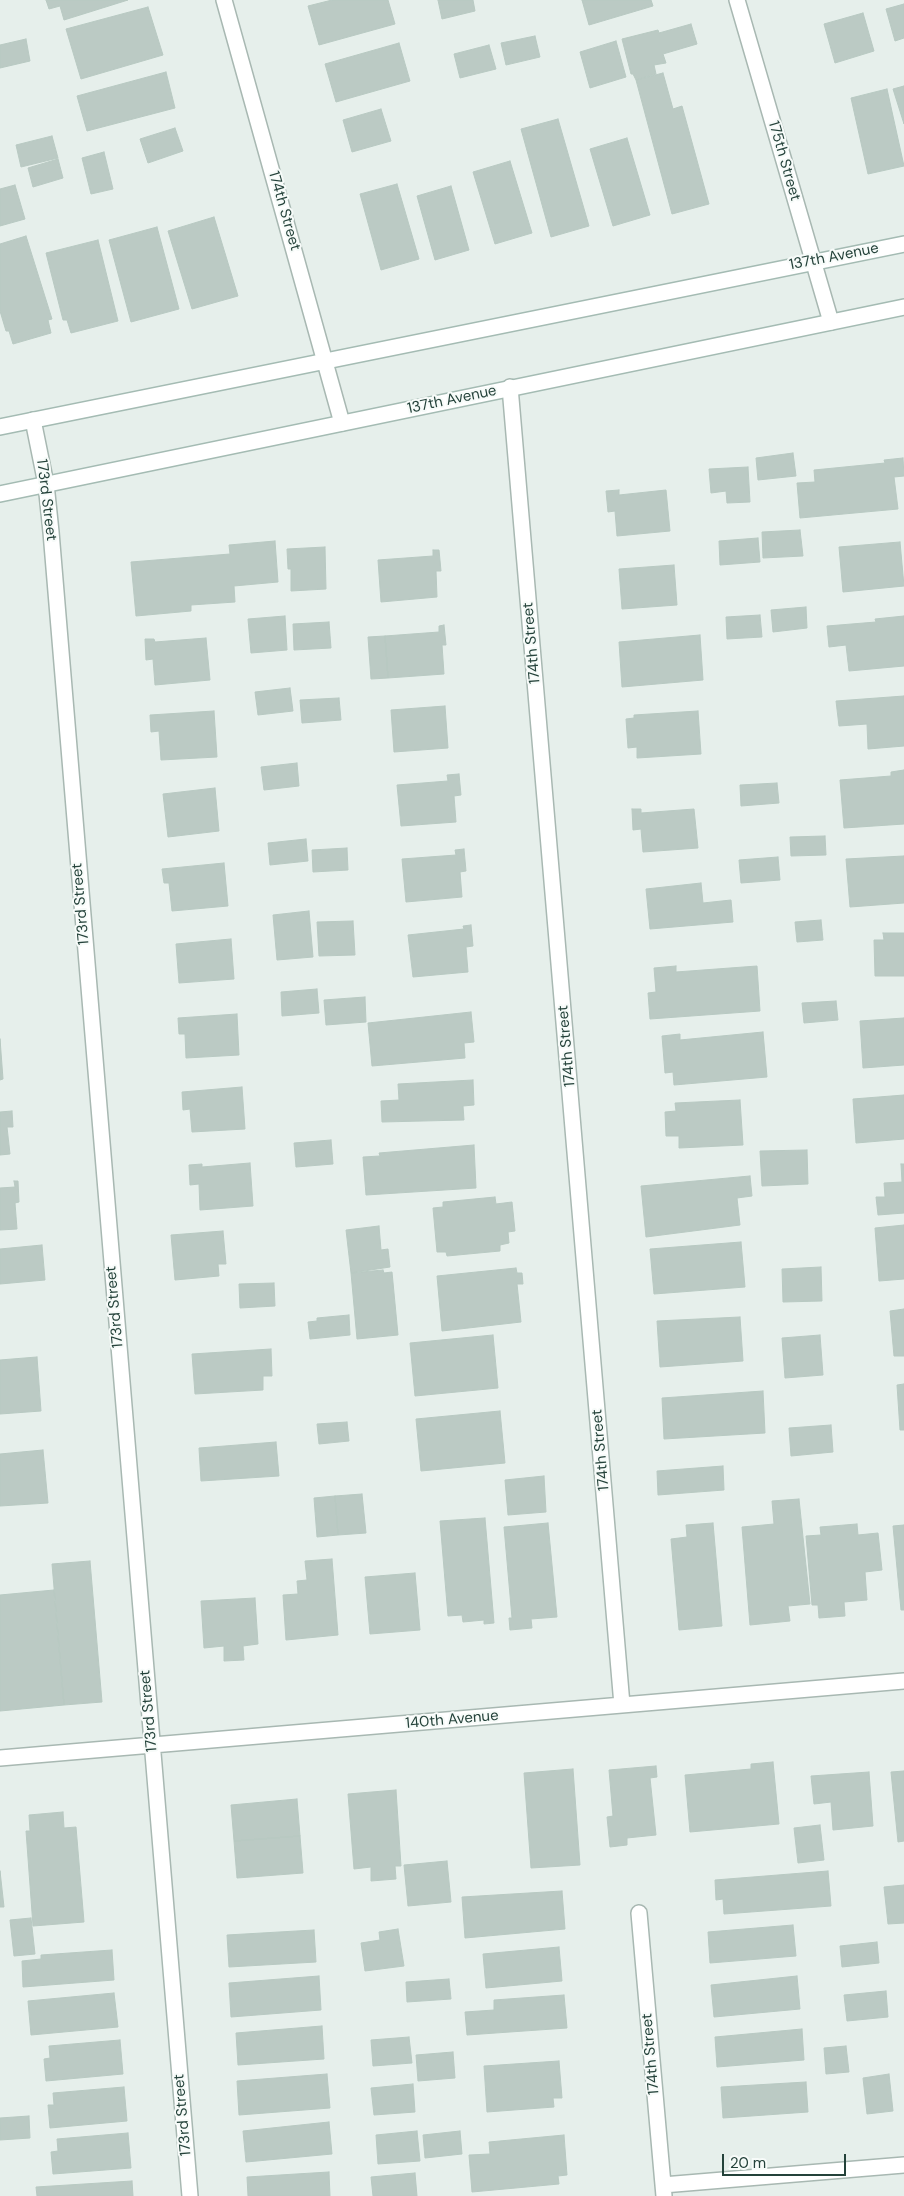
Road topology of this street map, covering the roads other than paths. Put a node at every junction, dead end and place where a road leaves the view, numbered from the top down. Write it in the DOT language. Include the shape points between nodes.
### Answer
graph roads {
  1 [pos="224,0"];
  2 [pos="737,0"];
  3 [pos="904,244"];
  4 [pos="813,262"];
  5 [pos="904,307"];
  6 [pos="831,322"];
  7 [pos="326,360"];
  8 [pos="510,387"];
  9 [pos="33,420"];
  10 [pos="342,423"];
  11 [pos="0,427"];
  12 [pos="46,484"];
  13 [pos="0,494"];
  14 [pos="904,1681"];
  15 [pos="622,1706"];
  16 [pos="152,1745"];
  17 [pos="0,1758"];
  18 [pos="639,1912"];
  19 [pos="904,2165"];
  20 [pos="663,2191"];
  21 [pos="190,2196"];
  1 -- 7 [label="street, 174th Street"];
  2 -- 4 [label="street, 175th Street"];
  3 -- 4 [label="street, 137th Avenue"];
  4 -- 6 [label="street, 175th Street"];
  4 -- 7 [label="street, 137th Avenue"];
  5 -- 6 [label="street, 137th Avenue"];
  6 -- 8 [label="street, 137th Avenue"];
  7 -- 9 [label="street, 137th Avenue"];
  7 -- 10 [label="street, 174th Street"];
  8 -- 10 [label="street, 137th Avenue"];
  8 -- 15 [label="street, 174th Street"];
  9 -- 11 [label="street, 137th Avenue"];
  9 -- 12 [label="street, 173rd Street"];
  10 -- 12 [label="street, 137th Avenue"];
  12 -- 13 [label="street, 137th Avenue"];
  12 -- 16 [label="street, 173rd Street"];
  14 -- 15 [label="street, 140th Avenue"];
  15 -- 16 [label="street, 140th Avenue"];
  16 -- 17 [label="street, 140th Avenue"];
  16 -- 21 [label="street, 173rd Street"];
  18 -- 20 [label="street, 174th Street"];
  19 -- 20 [label="street"];
}
